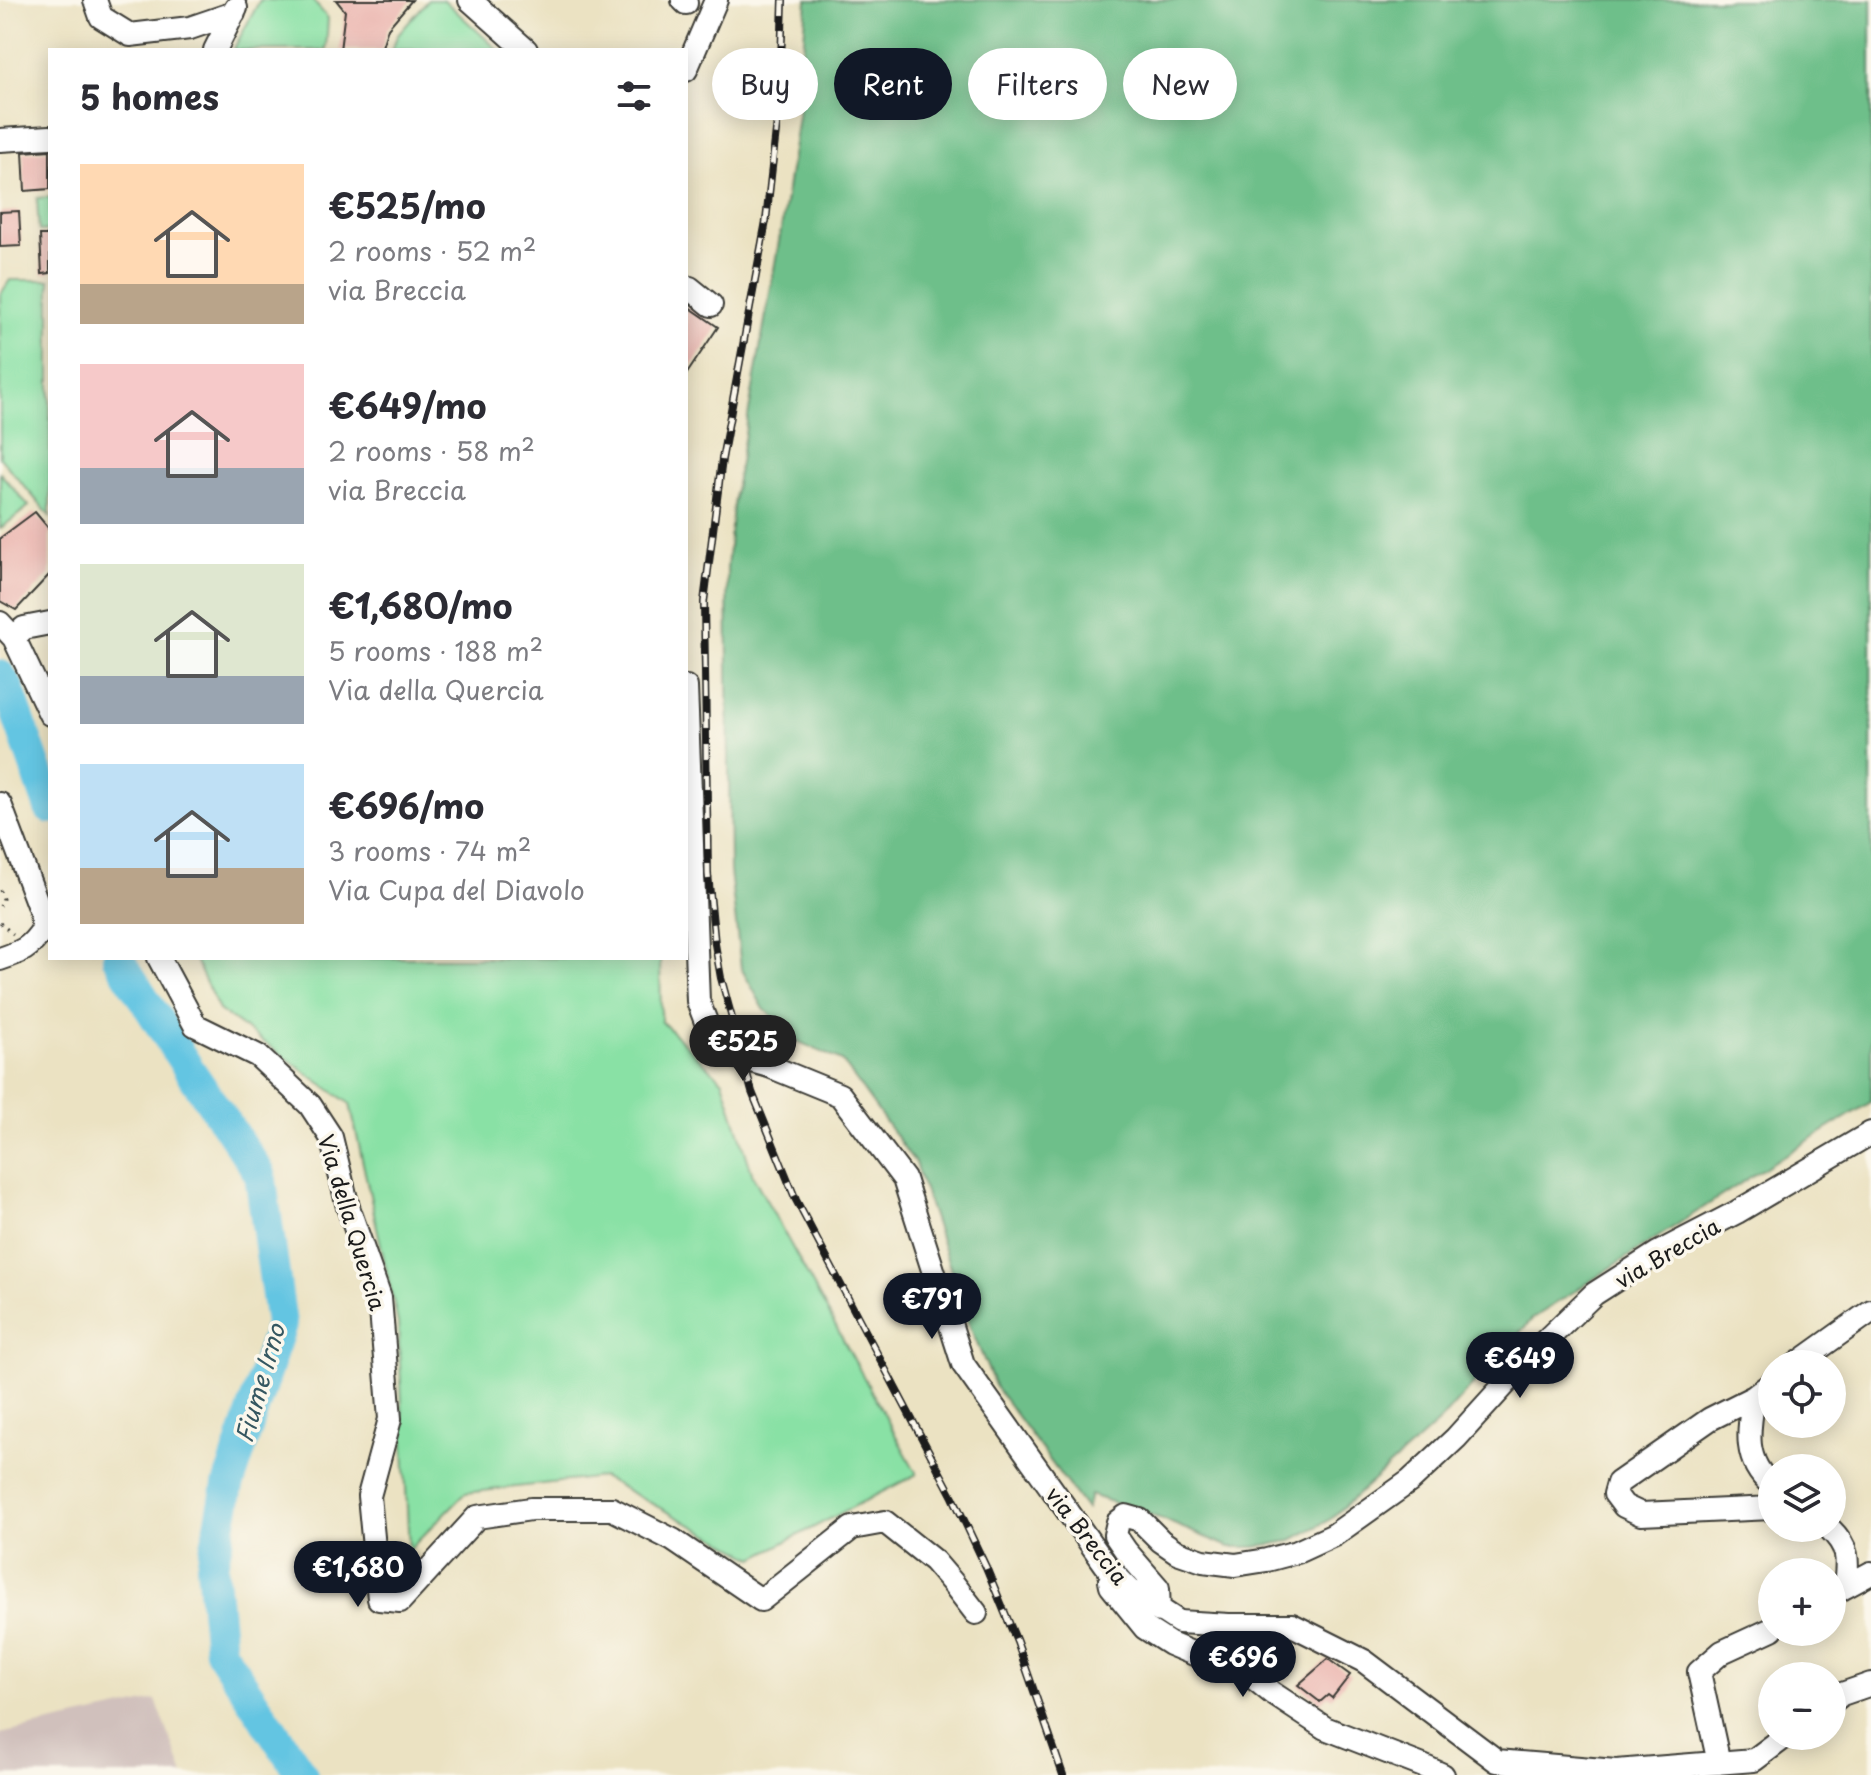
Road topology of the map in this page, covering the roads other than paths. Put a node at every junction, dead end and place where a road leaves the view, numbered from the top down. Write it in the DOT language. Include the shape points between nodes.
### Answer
graph roads {
  1 [pos="95,0"];
  2 [pos="470,0"];
  3 [pos="716,0"];
  4 [pos="237,6"];
  5 [pos="216,48"];
  6 [pos="524,48"];
  7 [pos="688,65"];
  8 [pos="48,137"];
  9 [pos="0,140"];
  10 [pos="688,288"];
  11 [pos="711,305"];
  12 [pos="48,623"];
  13 [pos="7,631"];
  14 [pos="48,710"];
  15 [pos="688,739"];
  16 [pos="0,804"];
  17 [pos="0,959"];
  18 [pos="160,960"];
  19 [pos="1871,1133"];
  20 [pos="1871,1311"];
  21 [pos="1817,1350"];
  22 [pos="1758,1394"];
  23 [pos="1754,1397"];
  24 [pos="1758,1471"];
  25 [pos="1758,1509"];
  26 [pos="1842,1542"];
  27 [pos="1846,1566"];
  28 [pos="1108,1568"];
  29 [pos="1871,1573"];
  30 [pos="1846,1587"];
  31 [pos="1159,1611"];
  32 [pos="976,1613"];
  33 [pos="1758,1635"];
  34 [pos="1871,1684"];
  35 [pos="1846,1693"];
  36 [pos="1767,1750"];
  37 [pos="1719,1763"];
  38 [pos="1443,1775"];
  1 -- 4 [label="street" via="101,17 130,35 190,28"];
  2 -- 6 [label="street"];
  3 -- 7 [label="street"];
  4 -- 5 [label="street"];
  8 -- 9 [label="street"];
  10 -- 11 [label="street"];
  12 -- 13 [label="street"];
  13 -- 14 [label="street"];
  15 -- 28 [label="street, via Breccia, bridge" via="698,1001 711,1035 730,1055 840,1095 904,1179 963,1364"];
  16 -- 17 [label="street" via="43,929 24,950"];
  18 -- 32 [label="street, Via della Quercia" via="195,1025 258,1056 310,1105 331,1137 348,1207 380,1298 390,1419 369,1496 379,1599 400,1601 477,1517 531,1509 612,1509 673,1540 761,1600 852,1528 885,1522 934,1561"];
  19 -- 31 [label="street, via Breccia" via="1594,1294 1445,1449 1334,1535 1297,1552 1235,1565 1177,1552 1140,1520 1126,1516 1115,1535 1158,1588"];
  20 -- 21 [label="street"];
  22 -- 23 [label="street"];
  23 -- 24 [label="street" via="1749,1446"];
  23 -- 25 [label="street" via="1710,1419 1644,1464 1618,1483 1615,1494 1624,1506 1641,1514"];
  26 -- 27 [label="street"];
  28 -- 31 [label="street, via Breccia"];
  28 -- 38 [label="street" via="1111,1586 1126,1606 1145,1628 1170,1644 1245,1671 1325,1728"];
  29 -- 30 [label="street"];
  31 -- 37 [label="street" via="1179,1622 1292,1625 1364,1661 1497,1761 1616,1771"];
  33 -- 37 [label="street" via="1722,1652 1699,1672"];
  34 -- 35 [label="street"];
  36 -- 37 [label="street" via="1754,1760"];
}
